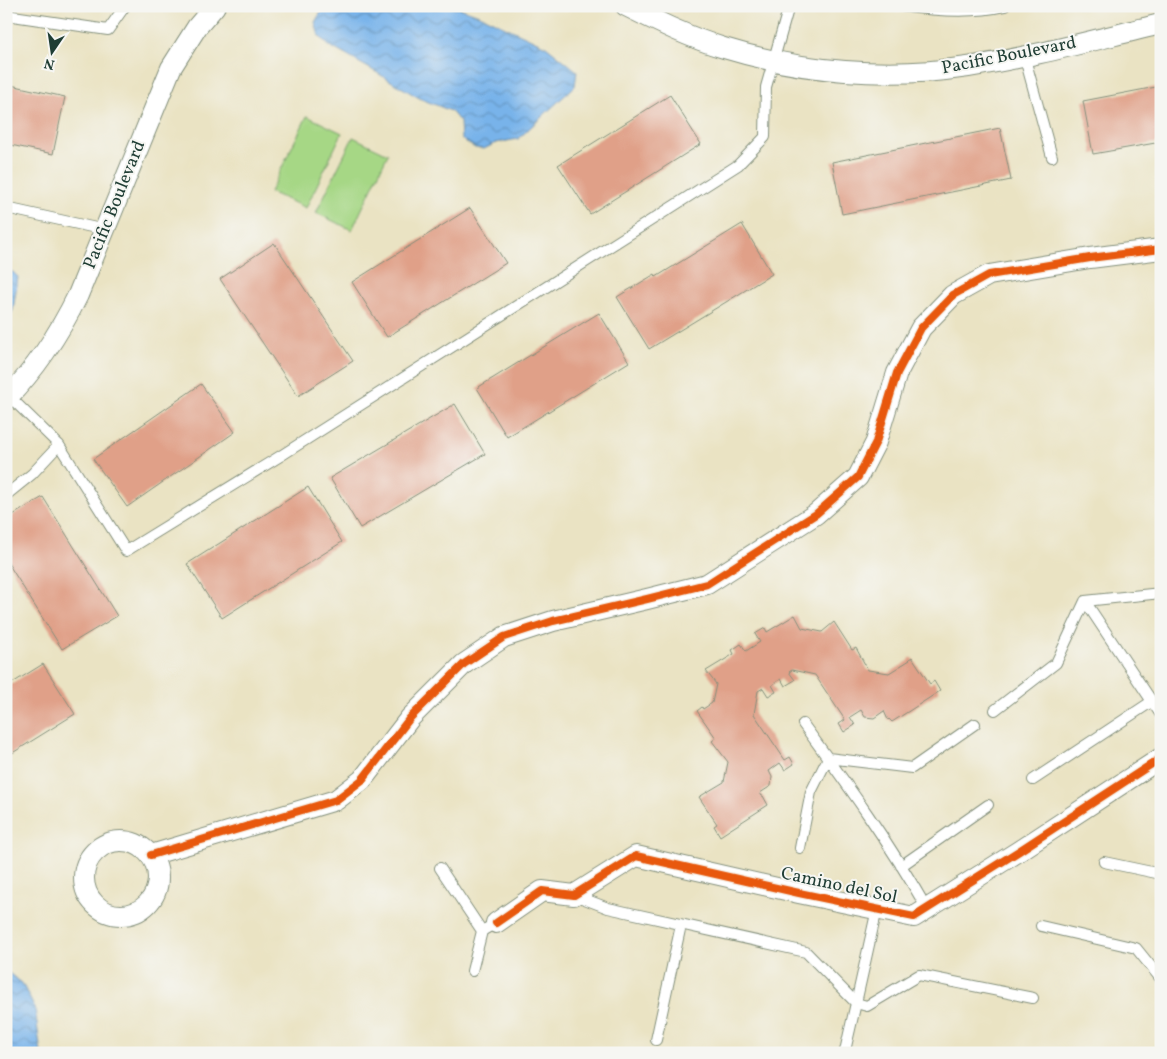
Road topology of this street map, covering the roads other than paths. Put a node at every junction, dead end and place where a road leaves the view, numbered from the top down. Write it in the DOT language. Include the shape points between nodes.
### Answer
graph roads {
  1 [pos="125,6"];
  2 [pos="215,6"];
  3 [pos="626,6"];
  4 [pos="788,6"];
  5 [pos="901,6"];
  6 [pos="1006,6"];
  7 [pos="6,15"];
  8 [pos="1161,24"];
  9 [pos="1024,56"];
  10 [pos="773,61"];
  11 [pos="1052,157"];
  12 [pos="6,208"];
  13 [pos="104,230"];
  14 [pos="1161,249"];
  15 [pos="8,397"];
  16 [pos="59,445"];
  17 [pos="6,495"];
  18 [pos="1161,593"];
  19 [pos="1085,601"];
  20 [pos="1151,702"];
  21 [pos="995,710"];
  22 [pos="1161,716"];
  23 [pos="803,724"];
  24 [pos="975,724"];
  25 [pos="828,758"];
  26 [pos="1159,761"];
  27 [pos="1033,780"];
  28 [pos="988,805"];
  29 [pos="800,848"];
  30 [pos="151,855"];
  31 [pos="1104,862"];
  32 [pos="901,866"];
  33 [pos="440,868"];
  34 [pos="1161,874"];
  35 [pos="574,895"];
  36 [pos="877,908"];
  37 [pos="927,909"];
  38 [pos="681,925"];
  39 [pos="1041,926"];
  40 [pos="489,927"];
  41 [pos="472,971"];
  42 [pos="1161,979"];
  43 [pos="1033,998"];
  44 [pos="856,1003"];
  45 [pos="656,1040"];
  46 [pos="845,1051"];
  1 -- 7 [label="lane" via="108,30"];
  2 -- 13 [label="street, Pacific Boulevard" via="197,27 171,68"];
  3 -- 10 [label="street, Pacific Boulevard" via="723,48"];
  4 -- 10 [label="lane"];
  5 -- 6 [label="lane" via="931,11 990,10"];
  8 -- 9 [label="street, Pacific Boulevard"];
  9 -- 10 [label="street, Pacific Boulevard" via="967,67 906,73 844,72"];
  9 -- 11 [label="lane"];
  10 -- 16 [label="lane" via="766,87 765,137 738,165 126,551"];
  12 -- 13 [label="lane"];
  13 -- 15 [label="street, Pacific Boulevard" via="66,320 36,365"];
  14 -- 30 [label="street" via="989,275 952,295 921,328 898,372 876,442 858,477 816,514 707,584 553,620 504,637 464,664 410,718 362,780 336,800"];
  15 -- 16 [label="lane"];
  16 -- 17 [label="lane" via="32,474"];
  18 -- 19 [label="lane"];
  19 -- 20 [label="lane"];
  19 -- 21 [label="lane" via="1056,663"];
  20 -- 22 [label="lane"];
  20 -- 27 [label="lane"];
  23 -- 25 [label="lane"];
  24 -- 25 [label="lane" via="912,768"];
  25 -- 29 [label="lane" via="810,792"];
  25 -- 32 [label="lane"];
  26 -- 37 [label="street, Camino del Sol"];
  28 -- 32 [label="lane"];
  31 -- 34 [label="lane"];
  32 -- 37 [label="lane"];
  33 -- 40 [label="lane"];
  35 -- 36 [label="street, Camino del Sol" via="636,856"];
  35 -- 38 [label="lane" via="608,908"];
  35 -- 40 [label="street" via="542,891"];
  36 -- 37 [label="street, Camino del Sol" via="914,917"];
  36 -- 44 [label="lane"];
  38 -- 44 [label="lane" via="806,952"];
  38 -- 45 [label="lane"];
  39 -- 42 [label="lane" via="1136,948"];
  40 -- 41 [label="lane"];
  43 -- 44 [label="lane" via="919,975 867,1006"];
  44 -- 46 [label="lane"];
}
